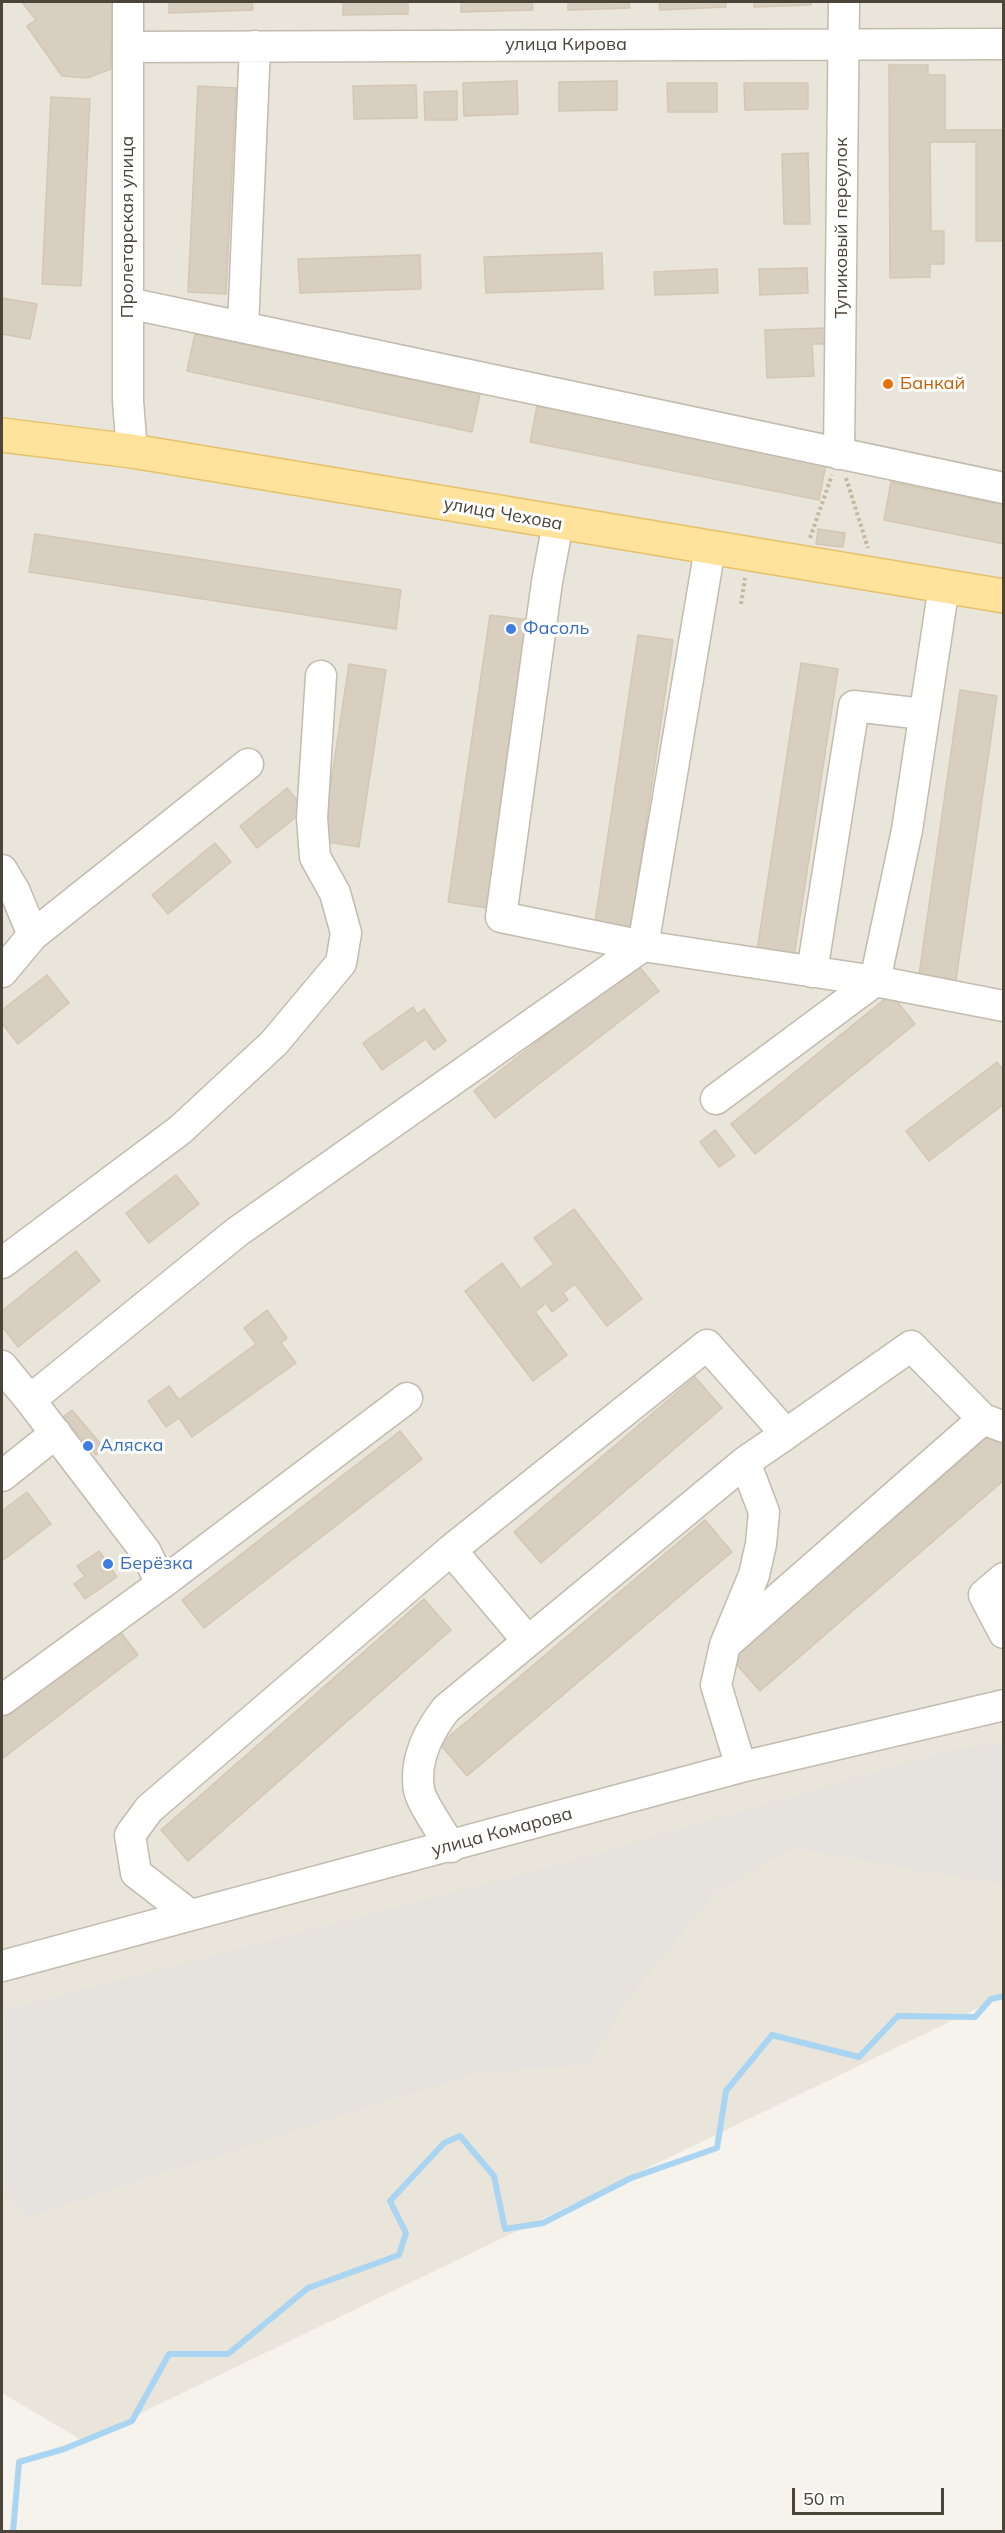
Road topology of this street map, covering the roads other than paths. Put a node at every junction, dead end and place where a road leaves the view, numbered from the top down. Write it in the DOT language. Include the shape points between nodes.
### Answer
graph roads {
  1 [pos="128,2"];
  2 [pos="843,2"];
  3 [pos="843,43"];
  4 [pos="1004,44"];
  5 [pos="255,46"];
  6 [pos="128,47"];
  7 [pos="128,303"];
  8 [pos="243,327"];
  9 [pos="2,435"];
  10 [pos="132,452"];
  11 [pos="839,454"];
  12 [pos="1004,488"];
  13 [pos="558,523"];
  14 [pos="710,548"];
  15 [pos="944,586"];
  16 [pos="1004,596"];
  17 [pos="321,676"];
  18 [pos="923,714"];
  19 [pos="248,764"];
  20 [pos="2,870"];
  21 [pos="33,935"];
  22 [pos="644,946"];
  23 [pos="2,972"];
  24 [pos="812,972"];
  25 [pos="874,981"];
  26 [pos="1004,1006"];
  27 [pos="716,1099"];
  28 [pos="2,1263"];
  29 [pos="13,1388"];
  30 [pos="407,1398"];
  31 [pos="993,1423"];
  32 [pos="56,1433"];
  33 [pos="786,1434"];
  34 [pos="745,1462"];
  35 [pos="2,1476"];
  36 [pos="452,1550"];
  37 [pos="1004,1578"];
  38 [pos="161,1584"];
  39 [pos="1004,1633"];
  40 [pos="528,1641"];
  41 [pos="725,1645"];
  42 [pos="2,1700"];
  43 [pos="1004,1705"];
  44 [pos="741,1767"];
  45 [pos="451,1846"];
  46 [pos="189,1914"];
  47 [pos="2,1966"];
  1 -- 6 [label="street, Пролетарская улица"];
  2 -- 3 [label="street, Тупиковый переулок"];
  3 -- 4 [label="street, улица Кирова"];
  3 -- 5 [label="street, улица Кирова"];
  3 -- 11 [label="street, Тупиковый переулок"];
  5 -- 6 [label="street, улица Кирова"];
  5 -- 8 [label="street"];
  6 -- 7 [label="street, Пролетарская улица"];
  7 -- 8 [label="street"];
  7 -- 10 [label="street, Пролетарская улица"];
  8 -- 11 [label="street"];
  9 -- 10 [label="main road, улица Чехова"];
  10 -- 13 [label="main road, улица Чехова"];
  11 -- 12 [label="street"];
  13 -- 14 [label="main road, улица Чехова"];
  13 -- 22 [label="street" via="501,917"];
  14 -- 15 [label="main road, улица Чехова"];
  14 -- 22 [label="street"];
  15 -- 16 [label="main road, улица Чехова"];
  15 -- 18 [label="street"];
  17 -- 28 [label="street" via="312,818 315,857 335,892 346,933 341,963 274,1043 180,1130"];
  18 -- 24 [label="street" via="854,706"];
  18 -- 25 [label="street" via="907,830"];
  19 -- 21 [label="street"];
  20 -- 21 [label="street"];
  21 -- 23 [label="street"];
  22 -- 24 [label="street"];
  22 -- 29 [label="street"];
  24 -- 25 [label="street"];
  25 -- 26 [label="street"];
  25 -- 27 [label="street"];
  29 -- 32 [label="street"];
  30 -- 38 [label="street"];
  31 -- 33 [label="street" via="911,1346"];
  31 -- 41 [label="street"];
  32 -- 35 [label="street"];
  32 -- 38 [label="street" via="146,1552"];
  33 -- 34 [label="street"];
  33 -- 36 [label="street" via="707,1345"];
  34 -- 40 [label="street"];
  34 -- 41 [label="street" via="764,1512 761,1544 754,1575"];
  36 -- 40 [label="street"];
  36 -- 46 [label="street" via="149,1809 130,1835 136,1873"];
  37 -- 39 [label="street" via="984,1595"];
  38 -- 42 [label="street"];
  40 -- 45 [label="street" via="446,1709 432,1728 419,1764 419,1792"];
  41 -- 44 [label="street" via="716,1685"];
  43 -- 44 [label="street, улица Комарова"];
  44 -- 45 [label="street, улица Комарова"];
  45 -- 46 [label="street, улица Комарова"];
  46 -- 47 [label="street, улица Комарова"];
}
